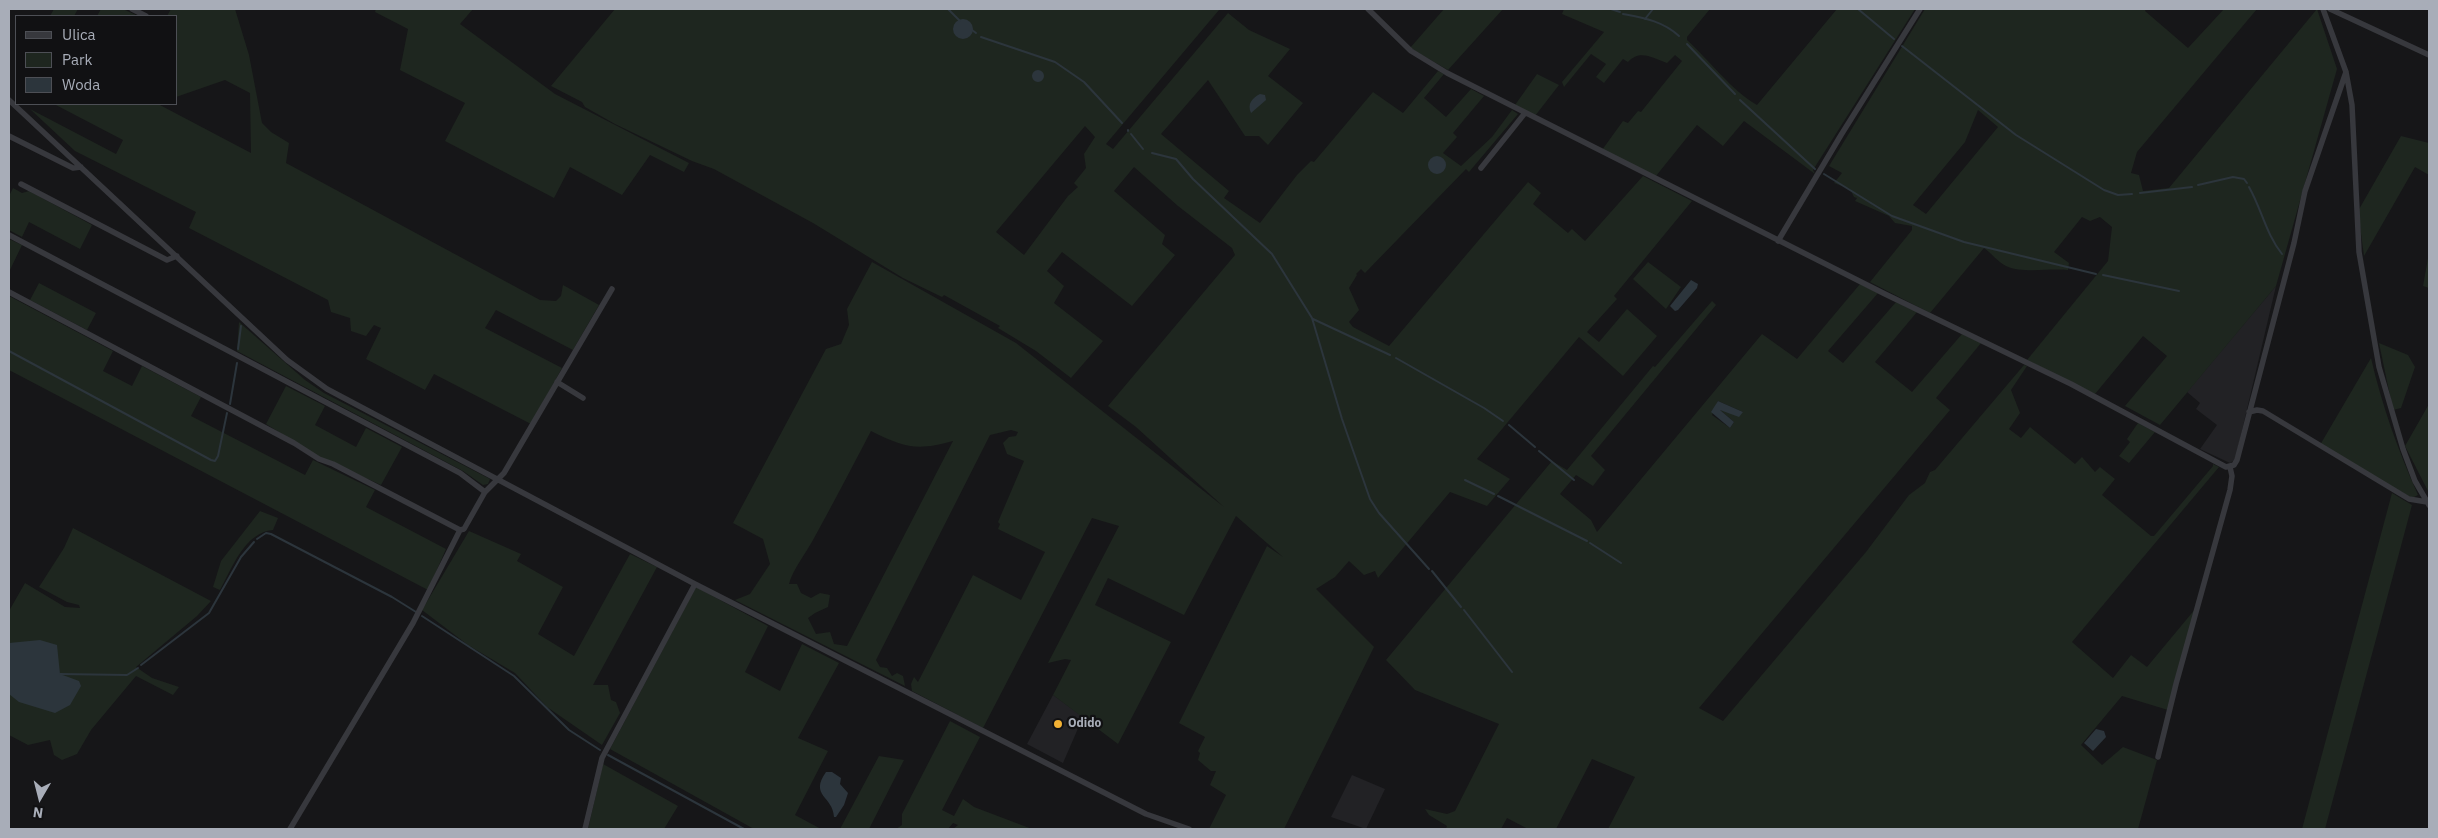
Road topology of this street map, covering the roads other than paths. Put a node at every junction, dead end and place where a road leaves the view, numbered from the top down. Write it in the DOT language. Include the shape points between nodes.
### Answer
graph roads {
  1 [pos="132,9"];
  2 [pos="1368,9"];
  3 [pos="1920,9"];
  4 [pos="2322,9"];
  5 [pos="2330,9"];
  6 [pos="144,15"];
  7 [pos="2429,55"];
  8 [pos="2346,72"];
  9 [pos="9,100"];
  10 [pos="1525,113"];
  11 [pos="9,136"];
  12 [pos="80,167"];
  13 [pos="1481,168"];
  14 [pos="20,184"];
  15 [pos="9,235"];
  16 [pos="1778,241"];
  17 [pos="177,256"];
  18 [pos="612,289"];
  19 [pos="9,292"];
  20 [pos="557,382"];
  21 [pos="583,398"];
  22 [pos="2249,412"];
  23 [pos="2230,467"];
  24 [pos="499,479"];
  25 [pos="485,492"];
  26 [pos="2428,504"];
  27 [pos="460,530"];
  28 [pos="695,584"];
  29 [pos="2158,757"];
  30 [pos="290,829"];
  31 [pos="585,829"];
  32 [pos="1189,829"];
  1 -- 6 [label="street"];
  2 -- 10 [label="street" via="1415,54"];
  3 -- 16 [label="street"];
  4 -- 8 [label="street"];
  5 -- 7 [label="street"];
  8 -- 22 [label="street" via="2305,191"];
  8 -- 26 [label="street" via="2354,120 2356,223 2379,367 2415,481"];
  9 -- 12 [label="street"];
  10 -- 13 [label="street"];
  10 -- 16 [label="street"];
  11 -- 12 [label="street" via="73,168"];
  12 -- 17 [label="street"];
  14 -- 17 [label="street" via="167,260"];
  15 -- 25 [label="street" via="460,473"];
  16 -- 23 [label="street" via="2071,384 2222,466"];
  17 -- 24 [label="street" via="288,360 314,380"];
  18 -- 20 [label="street"];
  19 -- 27 [label="street" via="294,442 319,459"];
  20 -- 21 [label="street"];
  20 -- 24 [label="street"];
  22 -- 23 [label="street" via="2237,460"];
  22 -- 26 [label="street" via="2263,411 2409,500"];
  23 -- 29 [label="street" via="2230,490"];
  24 -- 25 [label="street"];
  24 -- 28 [label="street"];
  25 -- 27 [label="street" via="464,529"];
  27 -- 30 [label="street" via="413,623"];
  28 -- 31 [label="street" via="602,758"];
  28 -- 32 [label="street" via="1146,814"];
}
